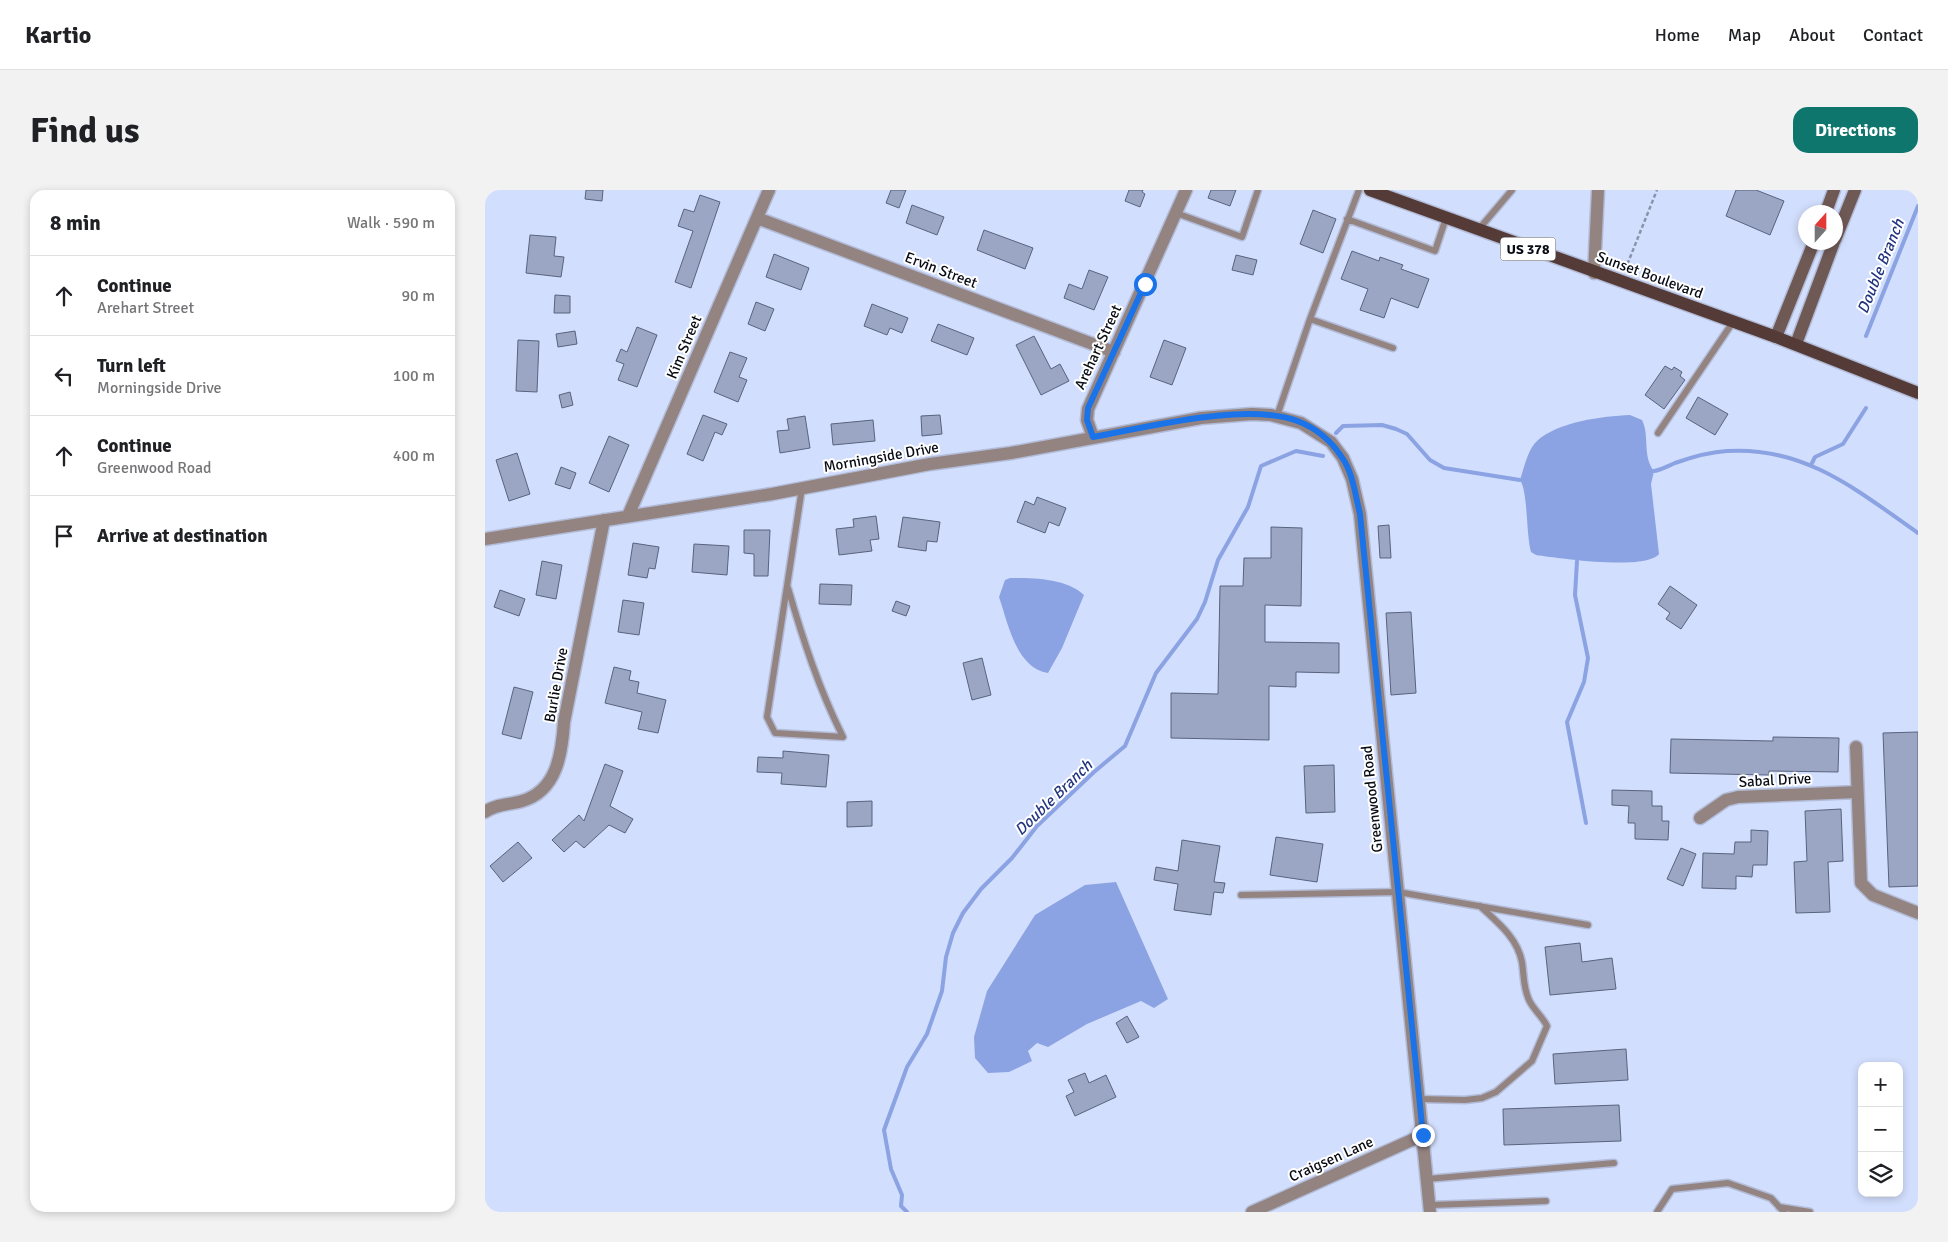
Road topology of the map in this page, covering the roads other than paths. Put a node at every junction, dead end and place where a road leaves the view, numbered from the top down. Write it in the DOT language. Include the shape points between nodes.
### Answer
graph roads {
  1 [pos="769,190"];
  2 [pos="1186,190"];
  3 [pos="1259,190"];
  4 [pos="1359,190"];
  5 [pos="1370,190"];
  6 [pos="1512,190"];
  7 [pos="1598,190"];
  8 [pos="1834,190"];
  9 [pos="1855,190"];
  10 [pos="1389,193"];
  11 [pos="1828,205"];
  12 [pos="1176,213"];
  13 [pos="757,218"];
  14 [pos="1446,218"];
  15 [pos="1347,219"];
  16 [pos="1843,221"];
  17 [pos="1478,230"];
  18 [pos="1811,250"];
  19 [pos="1832,250"];
  20 [pos="1594,273"];
  21 [pos="1310,319"];
  22 [pos="1733,322"];
  23 [pos="1777,337"];
  24 [pos="1795,344"];
  25 [pos="1393,348"];
  26 [pos="1113,352"];
  27 [pos="1918,393"];
  28 [pos="1280,417"];
  29 [pos="1658,433"];
  30 [pos="1093,437"];
  31 [pos="802,488"];
  32 [pos="629,516"];
  33 [pos="604,520"];
  34 [pos="485,539"];
  35 [pos="788,588"];
  36 [pos="1856,747"];
  37 [pos="1857,792"];
  38 [pos="485,812"];
  39 [pos="1700,818"];
  40 [pos="1398,892"];
  41 [pos="1241,895"];
  42 [pos="1480,906"];
  43 [pos="1918,912"];
  44 [pos="1587,924"];
  45 [pos="1419,1099"];
  46 [pos="1423,1135"];
  47 [pos="1614,1163"];
  48 [pos="1427,1179"];
  49 [pos="1546,1201"];
  50 [pos="1430,1208"];
  51 [pos="1782,1210"];
  52 [pos="1252,1212"];
  53 [pos="1657,1212"];
  54 [pos="1810,1212"];
  1 -- 13 [label="street, Kim Street"];
  2 -- 12 [label="street, Arehart Street"];
  3 -- 12 [label="lane" via="1241,237"];
  4 -- 15 [label="lane"];
  5 -- 10 [label="main road, Sunset Boulevard / US 378"];
  6 -- 17 [label="lane"];
  7 -- 20 [label="street"];
  8 -- 11 [label="street"];
  9 -- 16 [label="street"];
  10 -- 14 [label="main road, Sunset Boulevard / US 378"];
  12 -- 26 [label="street, Arehart Street"];
  13 -- 26 [label="street, Ervin Street"];
  13 -- 32 [label="street, Kim Street"];
  14 -- 15 [label="lane" via="1435,251"];
  14 -- 17 [label="main road, Sunset Boulevard / US 378"];
  15 -- 21 [label="lane"];
  17 -- 20 [label="main road, Sunset Boulevard / US 378"];
  18 -- 23 [label="street"];
  19 -- 24 [label="street"];
  20 -- 22 [label="main road, Sunset Boulevard / US 378"];
  21 -- 25 [label="lane"];
  21 -- 28 [label="lane"];
  22 -- 23 [label="main road, Sunset Boulevard / US 378"];
  22 -- 29 [label="lane"];
  23 -- 24 [label="main road, Sunset Boulevard / US 378"];
  24 -- 27 [label="main road, Sunset Boulevard / US 378"];
  26 -- 30 [label="street, Arehart Street" via="1088,408 1087,420"];
  28 -- 30 [label="street, Morningside Drive" via="1251,414 1201,418"];
  28 -- 40 [label="street, Greenwood Road" via="1301,423 1331,442 1343,458 1352,479 1360,514"];
  30 -- 31 [label="street, Morningside Drive"];
  31 -- 32 [label="street, Morningside Drive"];
  31 -- 35 [label="lane"];
  32 -- 33 [label="street, Morningside Drive"];
  33 -- 34 [label="street, Morningside Drive"];
  33 -- 38 [label="street, Burlie Drive" via="563,744 554,774 549,785 537,795 492,807"];
  35 -- 35 [label="lane" via="767,717 775,733 843,737 809,660"];
  36 -- 37 [label="street"];
  37 -- 39 [label="street, Sabal Drive" via="1738,797 1726,800"];
  37 -- 43 [label="street" via="1861,883 1873,895"];
  40 -- 41 [label="lane"];
  40 -- 42 [label="lane"];
  40 -- 45 [label="street, Greenwood Road"];
  42 -- 44 [label="lane"];
  42 -- 45 [label="lane" via="1508,932 1521,960 1530,1003 1542,1015 1547,1026 1532,1061 1496,1092 1465,1100"];
  45 -- 46 [label="street, Greenwood Road"];
  46 -- 48 [label="street, Greenwood Road"];
  46 -- 52 [label="street, Craigsen Lane"];
  47 -- 48 [label="lane"];
  48 -- 50 [label="street, Greenwood Road"];
  49 -- 50 [label="lane"];
  51 -- 53 [label="lane" via="1771,1198 1728,1183 1672,1189"];
  51 -- 54 [label="lane"];
}
